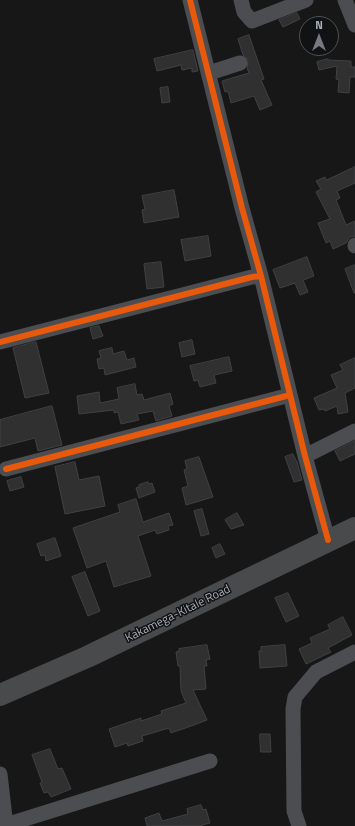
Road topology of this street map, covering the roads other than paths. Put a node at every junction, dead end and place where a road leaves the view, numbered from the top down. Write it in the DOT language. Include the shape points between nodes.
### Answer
graph roads {
  1 [pos="190,0"];
  2 [pos="240,0"];
  3 [pos="306,0"];
  4 [pos="345,0"];
  5 [pos="355,25"];
  6 [pos="240,63"];
  7 [pos="209,73"];
  8 [pos="261,276"];
  9 [pos="0,342"];
  10 [pos="290,395"];
  11 [pos="355,431"];
  12 [pos="305,456"];
  13 [pos="6,469"];
  14 [pos="355,528"];
  15 [pos="328,540"];
  16 [pos="355,652"];
  17 [pos="0,695"];
  18 [pos="210,761"];
  19 [pos="0,774"];
  20 [pos="6,826"];
  21 [pos="299,826"];
  1 -- 7 [label="street"];
  2 -- 3 [label="street" via="244,12 252,21"];
  4 -- 5 [label="street"];
  6 -- 7 [label="street"];
  7 -- 8 [label="street"];
  8 -- 9 [label="street"];
  8 -- 10 [label="street"];
  10 -- 12 [label="street"];
  10 -- 13 [label="street"];
  11 -- 12 [label="street"];
  12 -- 15 [label="street"];
  14 -- 15 [label="highway, Kakamega-Kitale Road"];
  15 -- 17 [label="highway, Kakamega-Kitale Road" via="94,654"];
  16 -- 21 [label="street" via="316,672 295,697 294,811"];
  18 -- 20 [label="street"];
  19 -- 20 [label="street"];
}
